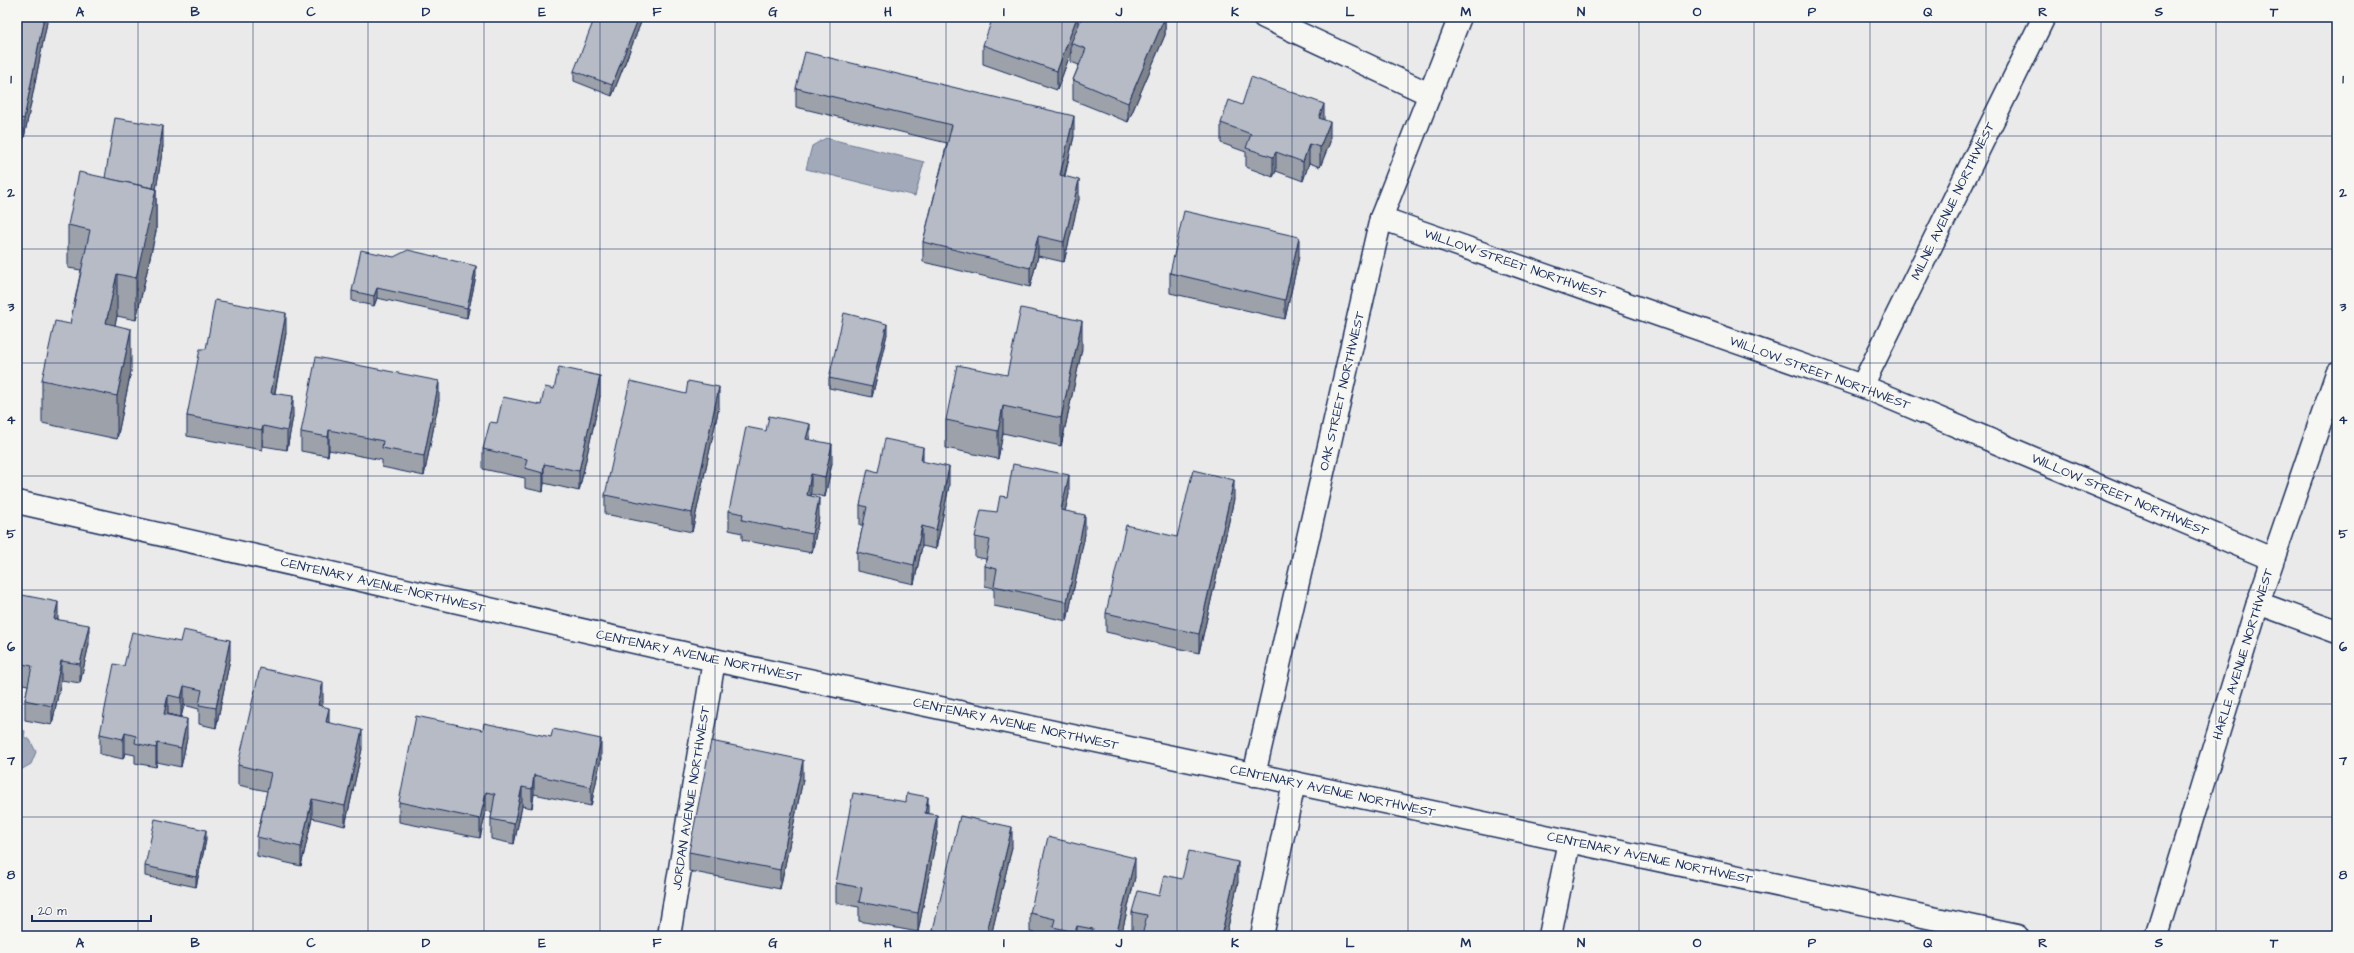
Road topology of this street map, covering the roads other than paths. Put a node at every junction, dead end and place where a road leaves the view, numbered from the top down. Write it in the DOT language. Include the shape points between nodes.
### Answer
graph roads {
  1 [pos="1264,17"];
  2 [pos="1460,17"];
  3 [pos="2044,17"];
  4 [pos="1429,94"];
  5 [pos="1381,218"];
  6 [pos="2337,373"];
  7 [pos="1862,386"];
  8 [pos="17,502"];
  9 [pos="2272,559"];
  10 [pos="2258,603"];
  11 [pos="2337,632"];
  12 [pos="714,660"];
  13 [pos="1254,774"];
  14 [pos="1294,783"];
  15 [pos="1569,841"];
  16 [pos="669,936"];
  17 [pos="1262,936"];
  18 [pos="1550,936"];
  19 [pos="2017,936"];
  20 [pos="2156,936"];
  1 -- 4 [label="street"];
  2 -- 4 [label="street, OAK STREET NORTHWEST"];
  3 -- 7 [label="street, MILNE AVENUE NORTHWEST"];
  4 -- 5 [label="street, OAK STREET NORTHWEST"];
  5 -- 7 [label="street, WILLOW STREET NORTHWEST"];
  5 -- 13 [label="street, OAK STREET NORTHWEST"];
  6 -- 9 [label="street, HARLE AVENUE NORTHWEST"];
  7 -- 9 [label="street, WILLOW STREET NORTHWEST"];
  8 -- 12 [label="street, CENTENARY AVENUE NORTHWEST"];
  9 -- 10 [label="street, HARLE AVENUE NORTHWEST"];
  10 -- 11 [label="street"];
  10 -- 20 [label="street, HARLE AVENUE NORTHWEST"];
  12 -- 13 [label="street, CENTENARY AVENUE NORTHWEST"];
  12 -- 16 [label="street, JORDAN AVENUE NORTHWEST"];
  13 -- 14 [label="street, CENTENARY AVENUE NORTHWEST"];
  14 -- 15 [label="street, CENTENARY AVENUE NORTHWEST"];
  14 -- 17 [label="street"];
  15 -- 18 [label="street"];
  15 -- 19 [label="street, CENTENARY AVENUE NORTHWEST"];
}
